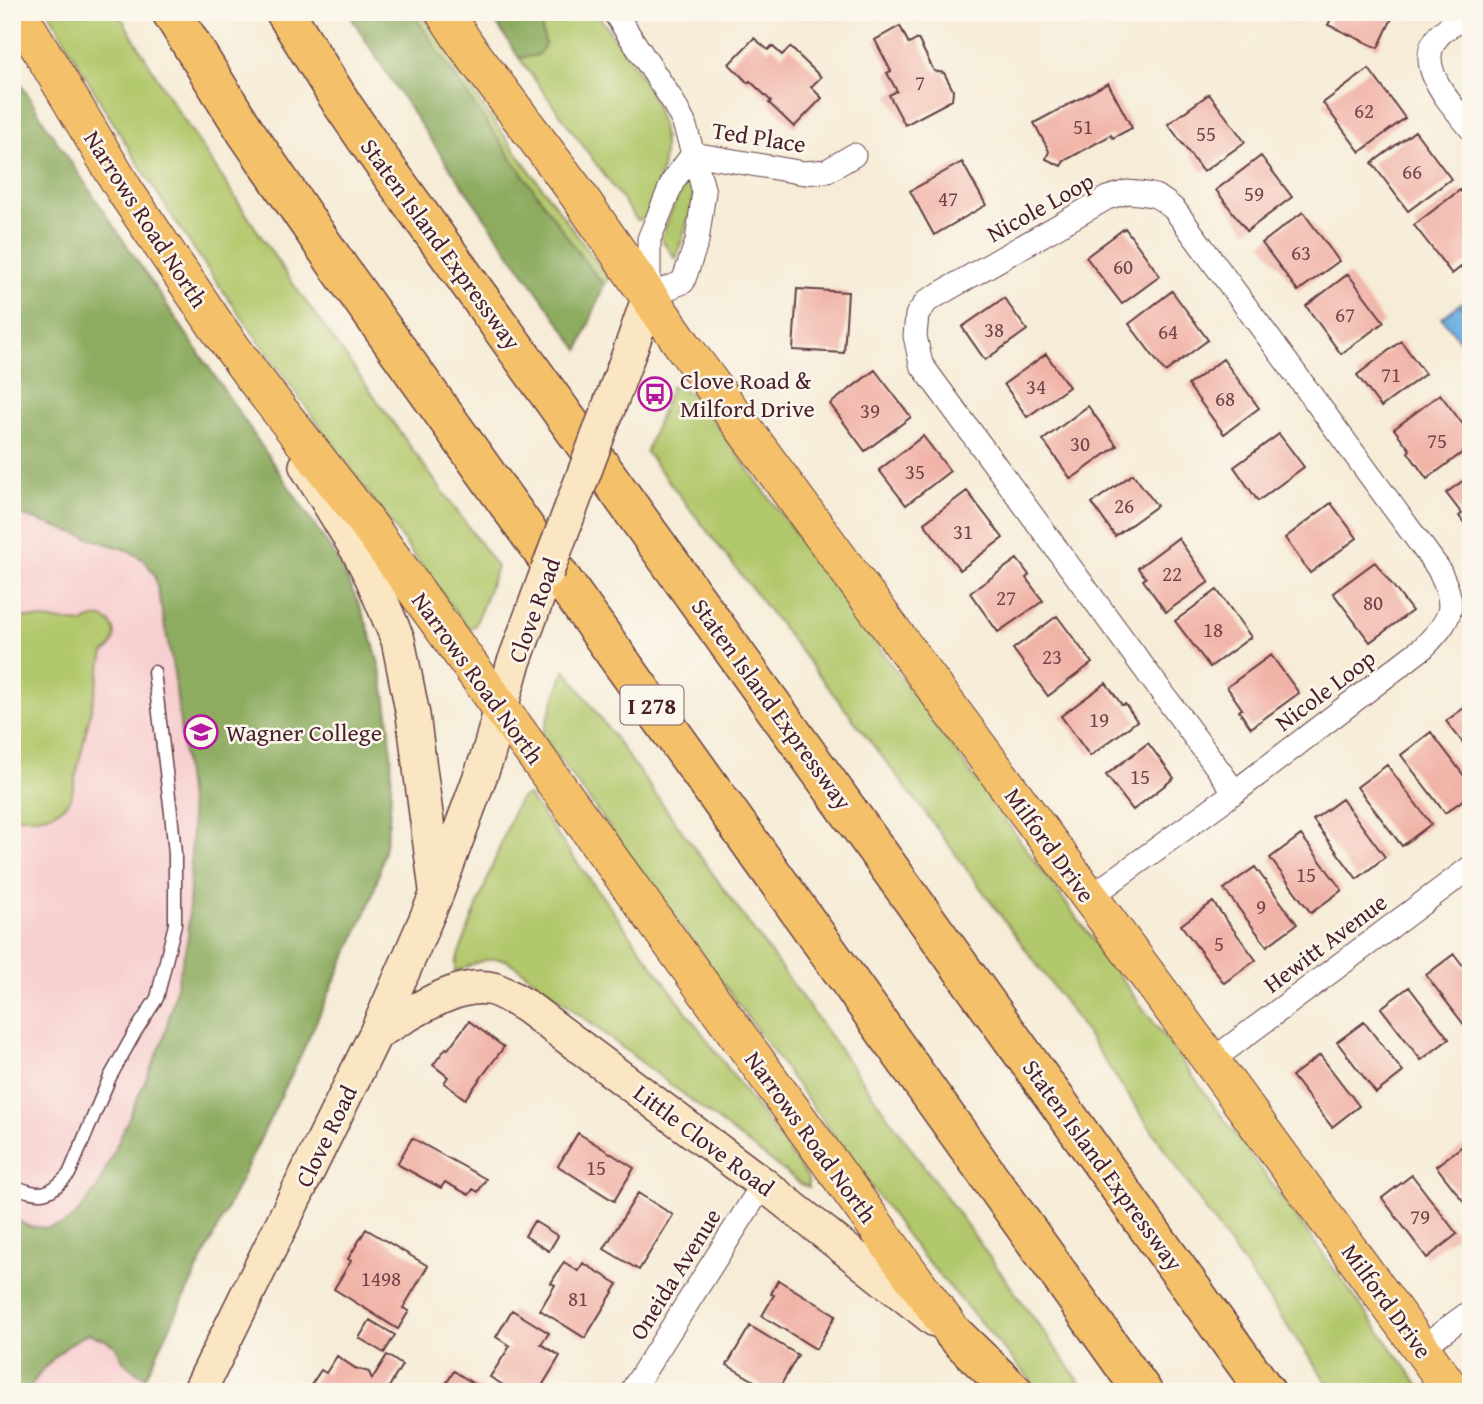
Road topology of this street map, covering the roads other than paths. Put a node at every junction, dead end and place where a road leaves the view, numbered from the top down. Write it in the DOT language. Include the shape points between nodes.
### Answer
graph roads {
  1 [pos="18,12"];
  2 [pos="171,12"];
  3 [pos="285,12"];
  4 [pos="443,12"];
  5 [pos="614,12"];
  6 [pos="1471,15"];
  7 [pos="1471,129"];
  8 [pos="693,154"];
  9 [pos="854,155"];
  10 [pos="649,296"];
  11 [pos="251,374"];
  12 [pos="154,672"];
  13 [pos="501,709"];
  14 [pos="1235,792"];
  15 [pos="1471,867"];
  16 [pos="437,893"];
  17 [pos="1089,898"];
  18 [pos="376,1033"];
  19 [pos="1211,1062"];
  20 [pos="763,1184"];
  21 [pos="12,1185"];
  22 [pos="1471,1311"];
  23 [pos="954,1334"];
  24 [pos="1421,1348"];
  25 [pos="199,1392"];
  26 [pos="631,1392"];
  27 [pos="994,1392"];
  28 [pos="1014,1392"];
  29 [pos="1143,1392"];
  30 [pos="1266,1392"];
  31 [pos="1453,1392"];
  1 -- 11 [label="main road, Narrows Road North" via="125,191"];
  2 -- 29 [label="highway, I 278" via="317,236"];
  3 -- 30 [label="highway, Staten Island Expressway" via="385,167"];
  4 -- 10 [label="main road"];
  5 -- 8 [label="street" via="672,100"];
  6 -- 7 [label="street" via="1445,30 1433,44 1430,66 1435,82"];
  8 -- 9 [label="street, Ted Place" via="804,173 827,171"];
  8 -- 10 [label="street" via="673,181 649,239"];
  8 -- 10 [label="street" via="704,192 697,241 684,282"];
  10 -- 13 [label="main road, Clove Road, bridge" via="513,665"];
  10 -- 17 [label="main road, Milford Drive"];
  11 -- 13 [label="main road, Narrows Road North" via="364,519"];
  11 -- 16 [label="main road" via="359,553 398,640"];
  12 -- 21 [label="lane" via="175,865 175,924 157,998 110,1077 69,1174 46,1194"];
  13 -- 16 [label="main road, Clove Road"];
  13 -- 23 [label="main road, Narrows Road North"];
  14 -- 14 [label="street, Nicole Loop" via="921,364 915,336 917,315 927,300 1107,198 1127,192 1152,194 1175,210 1438,568 1448,588 1451,611 1443,628"];
  14 -- 17 [label="street, Nicole Loop"];
  15 -- 19 [label="street, Hewitt Avenue"];
  16 -- 18 [label="main road, Clove Road"];
  17 -- 19 [label="main road, Milford Drive"];
  18 -- 20 [label="main road, Little Clove Road" via="463,990 484,988 504,993"];
  18 -- 25 [label="main road, Clove Road"];
  19 -- 24 [label="main road, Milford Drive"];
  20 -- 23 [label="main road, Little Clove Road"];
  20 -- 26 [label="street, Oneida Avenue"];
  22 -- 24 [label="street"];
  23 -- 27 [label="main road, Little Clove Road"];
  23 -- 28 [label="highway"];
  24 -- 31 [label="main road, Milford Drive"];
}
